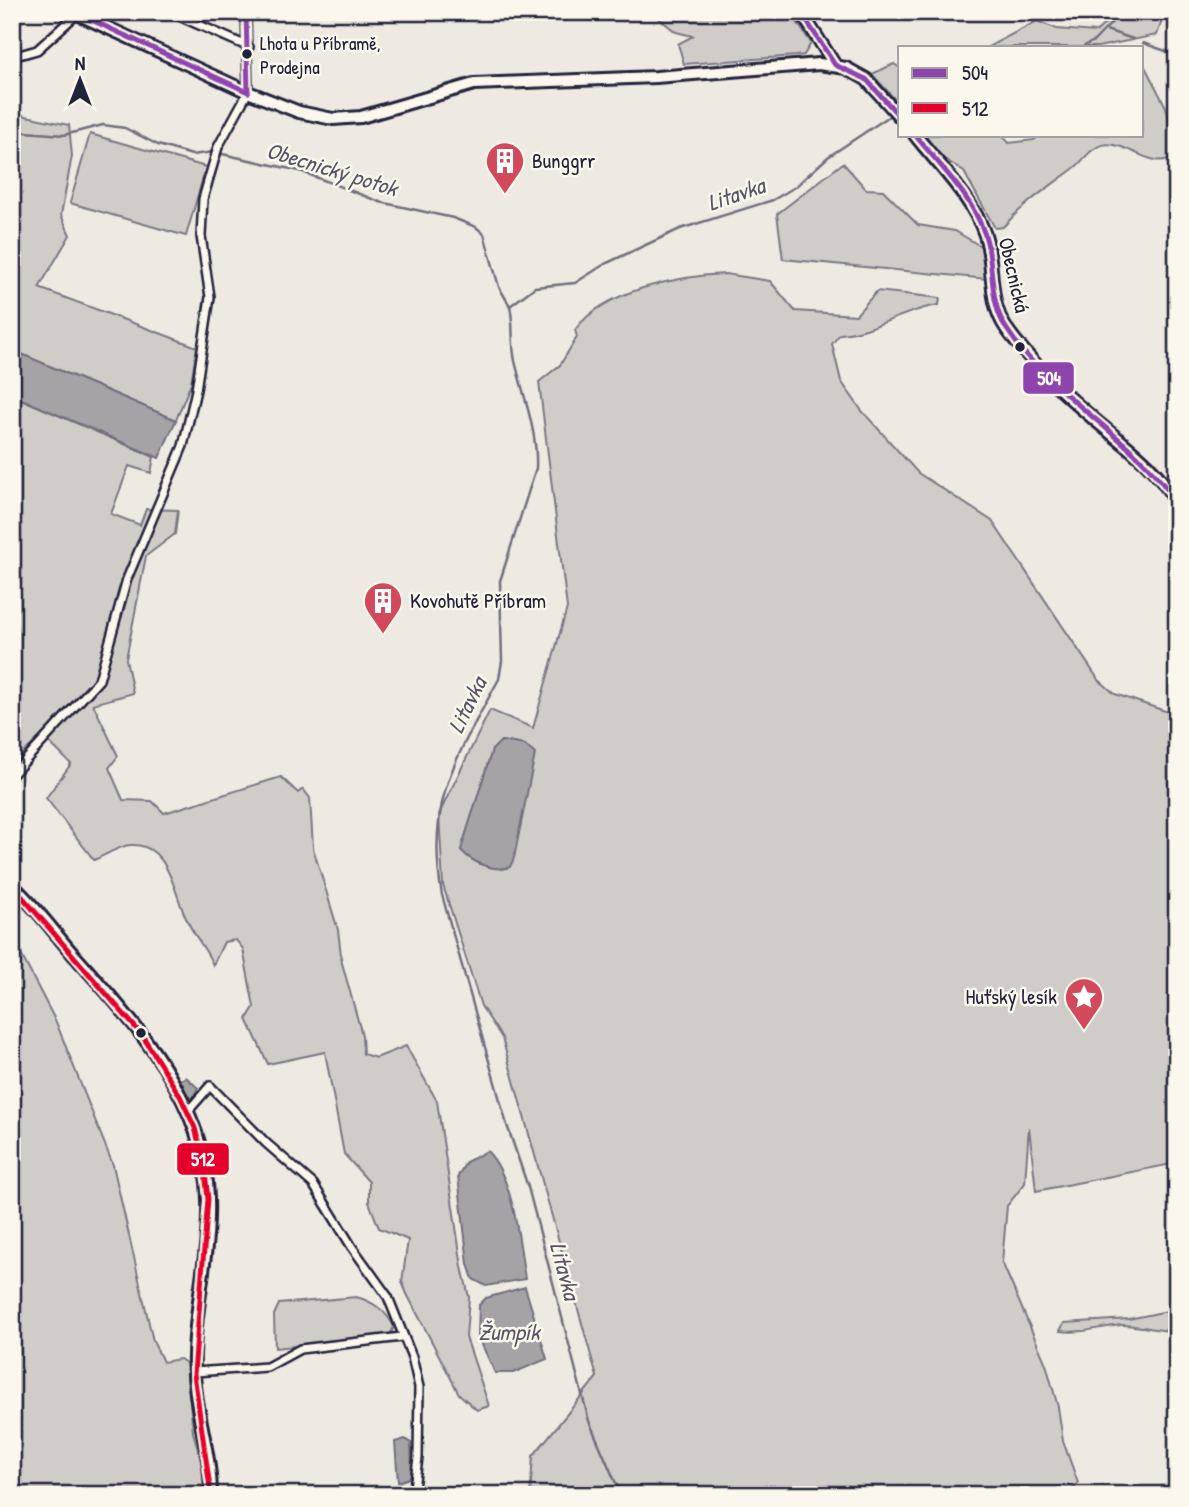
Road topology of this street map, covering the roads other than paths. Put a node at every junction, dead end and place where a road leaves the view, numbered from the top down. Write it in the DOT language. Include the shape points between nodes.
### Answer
graph roads {
  1 [pos="170,12"];
  2 [pos="246,12"];
  3 [pos="801,12"];
  4 [pos="76,13"];
  5 [pos="249,47"];
  6 [pos="12,57"];
  7 [pos="835,65"];
  8 [pos="248,92"];
  9 [pos="898,114"];
  10 [pos="916,136"];
  11 [pos="1177,503"];
  12 [pos="12,775"];
  13 [pos="12,885"];
  14 [pos="188,1111"];
  15 [pos="402,1337"];
  16 [pos="194,1372"];
  17 [pos="211,1495"];
  18 [pos="414,1495"];
  1 -- 5 [label="street"];
  2 -- 5 [label="street"];
  3 -- 7 [label="street"];
  4 -- 6 [label="street" via="37,50"];
  4 -- 8 [label="street"];
  5 -- 8 [label="street"];
  7 -- 8 [label="street" via="474,84 347,119 308,115"];
  7 -- 9 [label="street" via="866,79"];
  8 -- 12 [label="street" via="218,147 201,218 210,297 183,446 127,579 99,680"];
  10 -- 11 [label="street, Obecnická" via="981,222 998,309 1008,330 1084,411 1155,469"];
  13 -- 14 [label="street" via="134,1024"];
  14 -- 15 [label="street" via="210,1086 313,1184 384,1291"];
  14 -- 16 [label="street" via="202,1146 208,1198"];
  15 -- 16 [label="street" via="300,1349 267,1367"];
  15 -- 18 [label="street" via="419,1387"];
  16 -- 17 [label="street"];
}
